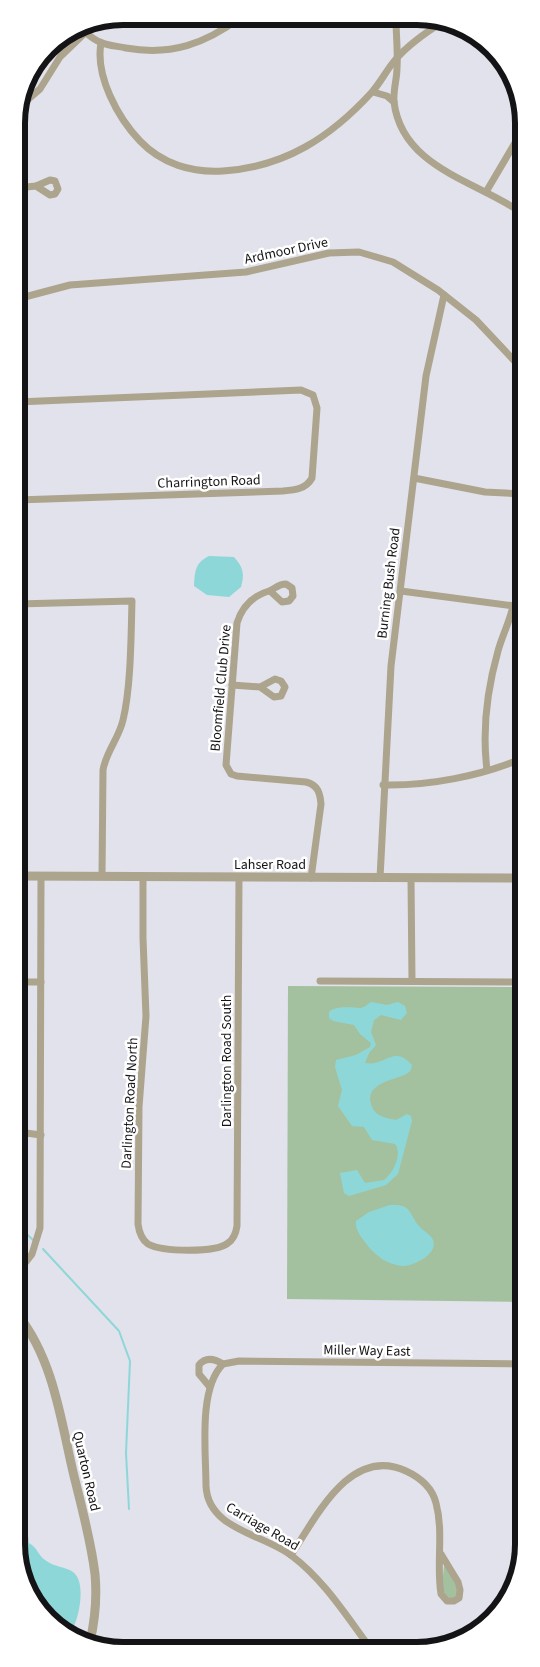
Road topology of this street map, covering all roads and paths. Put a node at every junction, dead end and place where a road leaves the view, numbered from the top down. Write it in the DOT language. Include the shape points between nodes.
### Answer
graph roads {
  1 [pos="228,25"];
  2 [pos="396,25"];
  3 [pos="437,27"];
  4 [pos="88,31"];
  5 [pos="77,37"];
  6 [pos="101,43"];
  7 [pos="397,58"];
  8 [pos="373,92"];
  9 [pos="28,101"];
  10 [pos="394,102"];
  11 [pos="515,143"];
  12 [pos="36,186"];
  13 [pos="25,187"];
  14 [pos="486,192"];
  15 [pos="515,208"];
  16 [pos="444,294"];
  17 [pos="25,297"];
  18 [pos="515,361"];
  19 [pos="25,402"];
  20 [pos="414,478"];
  21 [pos="515,494"];
  22 [pos="25,500"];
  23 [pos="270,591"];
  24 [pos="401,591"];
  25 [pos="25,604"];
  26 [pos="513,606"];
  27 [pos="232,685"];
  28 [pos="260,687"];
  29 [pos="515,760"];
  30 [pos="488,770"];
  31 [pos="383,784"];
  32 [pos="25,876"];
  33 [pos="41,876"];
  34 [pos="102,876"];
  35 [pos="143,877"];
  36 [pos="239,877"];
  37 [pos="310,878"];
  38 [pos="380,878"];
  39 [pos="411,878"];
  40 [pos="515,878"];
  41 [pos="320,981"];
  42 [pos="412,981"];
  43 [pos="25,982"];
  44 [pos="41,982"];
  45 [pos="515,982"];
  46 [pos="25,1133"];
  47 [pos="41,1135"];
  48 [pos="229,1243"];
  49 [pos="25,1263"];
  50 [pos="25,1326"];
  51 [pos="223,1364"];
  52 [pos="515,1364"];
  53 [pos="209,1386"];
  54 [pos="441,1554"];
  55 [pos="291,1555"];
  56 [pos="91,1637"];
  57 [pos="366,1642"];
  1 -- 6 [label="street" via="206,39 180,49 149,51"];
  2 -- 7 [label="street"];
  3 -- 7 [label="street"];
  4 -- 6 [label="street"];
  5 -- 9 [label="street"];
  6 -- 8 [label="street" via="101,68 128,128 156,155 194,170 215,172 251,168 297,153 332,131"];
  7 -- 8 [label="street"];
  7 -- 10 [label="street"];
  8 -- 10 [label="street"];
  10 -- 14 [label="street" via="403,128 423,155 440,168"];
  11 -- 14 [label="street"];
  12 -- 13 [label="street"];
  14 -- 15 [label="street"];
  16 -- 17 [label="street, Ardmoor Drive" via="390,260 371,254 346,252 246,272 70,285"];
  16 -- 18 [label="street, Ardmoor Drive" via="489,333"];
  16 -- 20 [label="street, Burning Bush Road" via="426,376"];
  19 -- 22 [label="street, Charrington Road" via="301,390 313,395 317,408 312,473 310,482 301,488"];
  20 -- 21 [label="street" via="485,492"];
  20 -- 24 [label="street, Burning Bush Road"];
  23 -- 27 [label="street, Bloomfield Club Drive" via="250,601 239,616"];
  24 -- 26 [label="street"];
  24 -- 31 [label="street, Burning Bush Road" via="390,674"];
  25 -- 34 [label="street" via="132,601 123,720 103,770"];
  26 -- 30 [label="street" via="489,693 485,734"];
  27 -- 28 [label="street"];
  27 -- 37 [label="street, Bloomfield Club Drive" via="228,770 237,776 306,782 319,791 320,813"];
  29 -- 30 [label="street"];
  30 -- 31 [label="street" via="434,780"];
  31 -- 38 [label="street, Burning Bush Road"];
  32 -- 33 [label="street, Lahser Road"];
  33 -- 34 [label="street, Lahser Road"];
  33 -- 44 [label="street"];
  34 -- 35 [label="street, Lahser Road"];
  35 -- 36 [label="street, Lahser Road"];
  35 -- 48 [label="street, Darlington Road North" via="146,1010 140,1100 138,1230 144,1240 156,1247 208,1249"];
  36 -- 37 [label="street, Lahser Road"];
  36 -- 48 [label="street, Darlington Road South" via="238,1221"];
  37 -- 38 [label="street, Lahser Road"];
  38 -- 39 [label="street, Lahser Road"];
  39 -- 40 [label="street, Lahser Road"];
  39 -- 42 [label="street"];
  41 -- 42 [label="street"];
  42 -- 45 [label="street"];
  43 -- 44 [label="street"];
  44 -- 47 [label="street"];
  46 -- 47 [label="street"];
  47 -- 49 [label="street" via="39,1236"];
  50 -- 56 [label="street, Quarton Road" via="49,1374 89,1541 96,1586"];
  51 -- 52 [label="street, Miller Way East" via="239,1361"];
  51 -- 53 [label="street, Carriage Road"];
  51 -- 53 [label="street, Miller Way East" via="209,1359 199,1365 199,1374"];
  53 -- 55 [label="street, Carriage Road" via="206,1459 209,1504 223,1520"];
  54 -- 54 [label="street" via="441,1594 454,1601 459,1598 460,1590"];
  54 -- 55 [label="street" via="440,1526 433,1495 412,1474 400,1468 381,1466 358,1472 342,1483"];
  55 -- 57 [label="street, Carriage Road" via="317,1579"];
}
